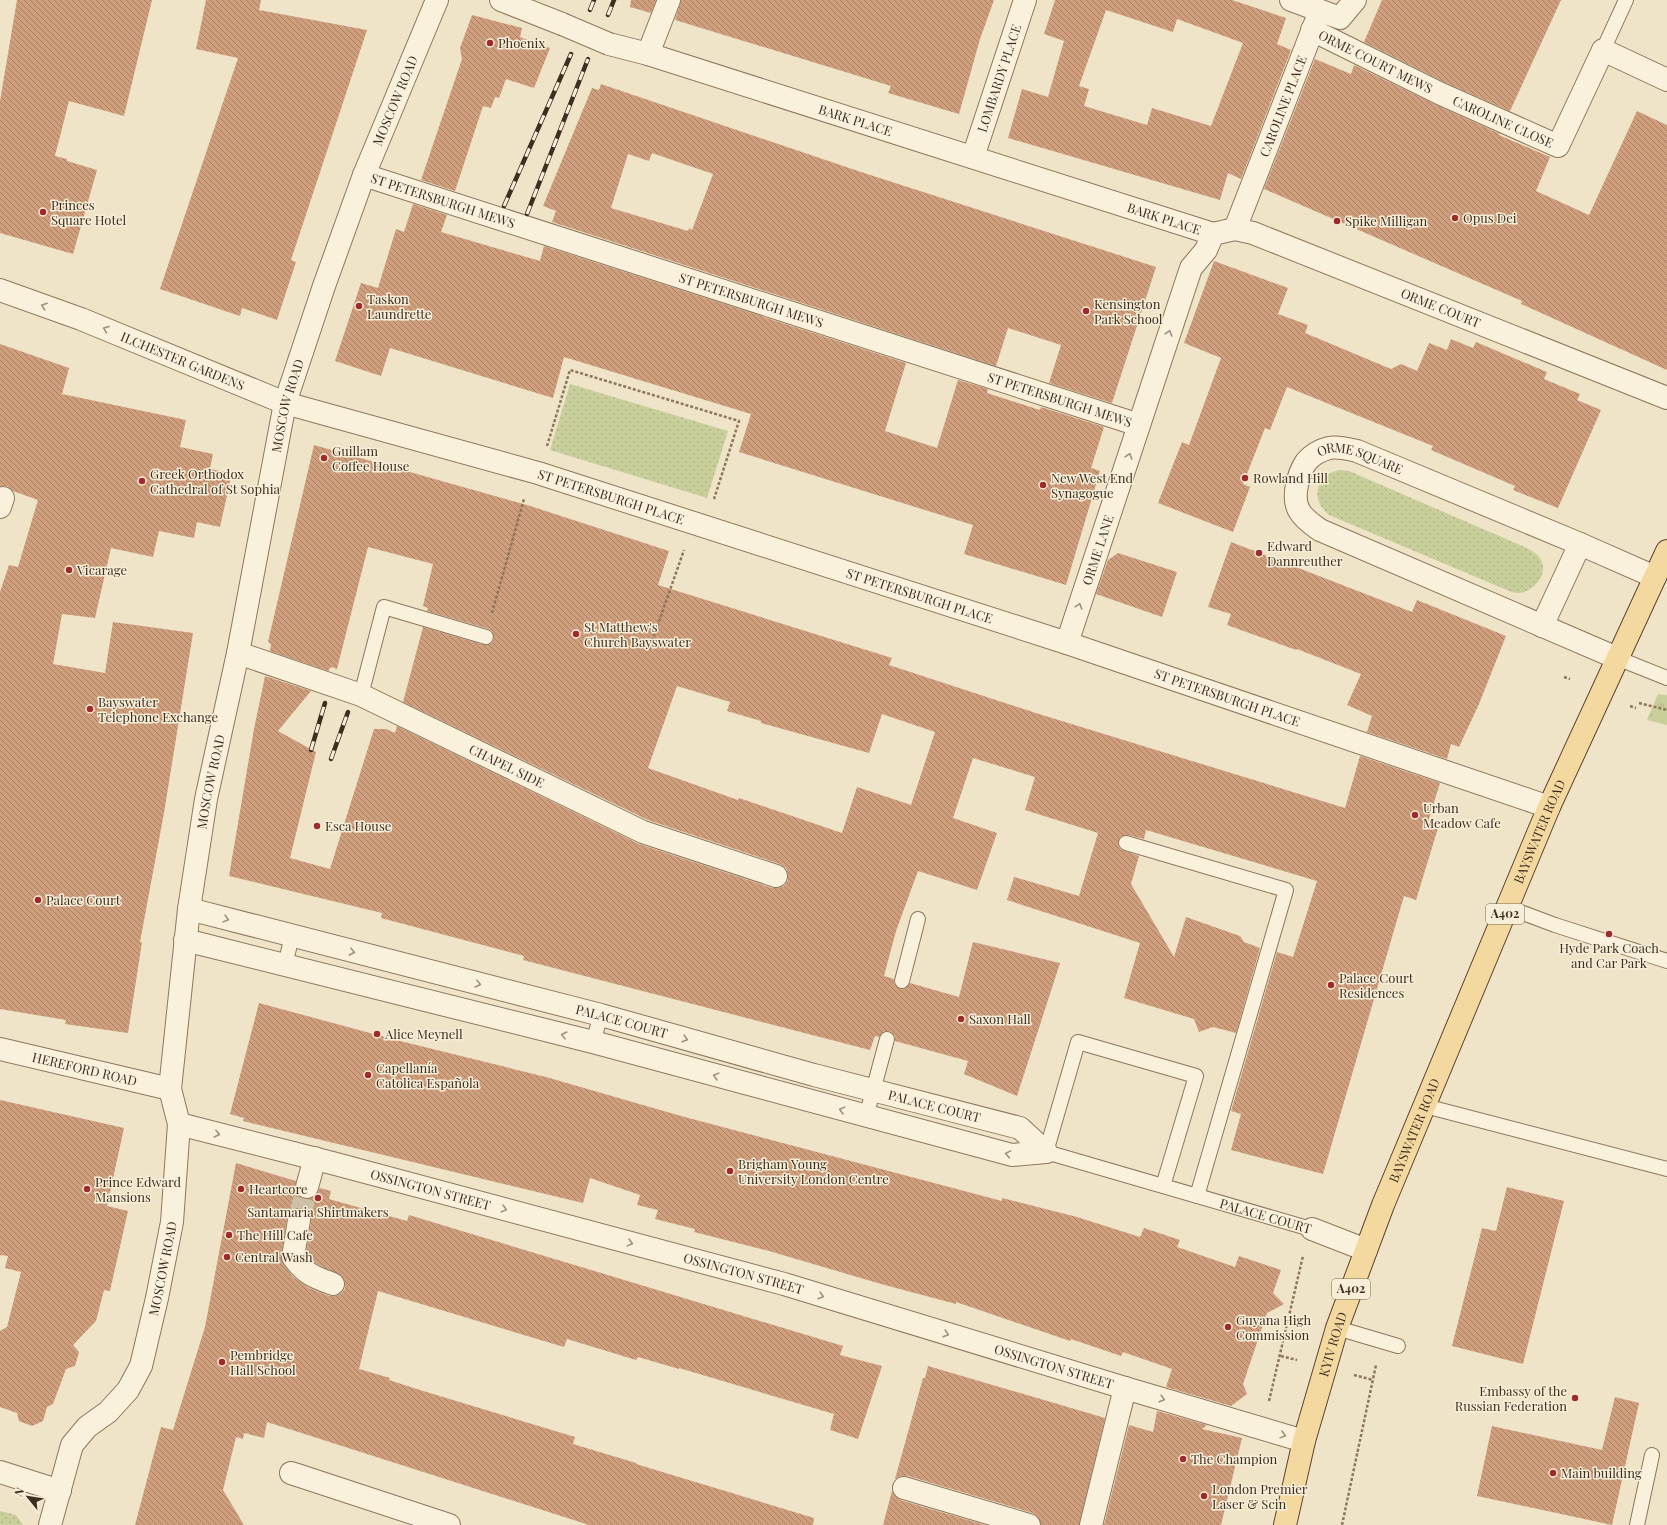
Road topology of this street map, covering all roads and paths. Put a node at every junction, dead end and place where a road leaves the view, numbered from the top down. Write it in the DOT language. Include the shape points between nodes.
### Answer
graph roads {
  1 [pos="437,0"];
  2 [pos="501,0"];
  3 [pos="669,0"];
  4 [pos="1025,0"];
  5 [pos="1291,0"];
  6 [pos="1355,0"];
  7 [pos="1626,0"];
  8 [pos="1316,21"];
  9 [pos="1603,50"];
  10 [pos="648,54"];
  11 [pos="1667,80"];
  12 [pos="1439,93"];
  13 [pos="973,157"];
  14 [pos="364,175"];
  15 [pos="1235,229"];
  16 [pos="1213,234"];
  17 [pos="0,290"];
  18 [pos="1667,398"];
  19 [pos="285,403"];
  20 [pos="1139,425"];
  21 [pos="535,472"];
  22 [pos="699,524"];
  23 [pos="1580,544"];
  24 [pos="1667,551"];
  25 [pos="1655,577"];
  26 [pos="1542,626"];
  27 [pos="486,637"];
  28 [pos="1067,643"];
  29 [pos="649,650"];
  30 [pos="238,653"];
  31 [pos="1617,658"];
  32 [pos="1564,677"];
  33 [pos="1667,678"];
  34 [pos="1570,679"];
  35 [pos="361,695"];
  36 [pos="1639,703"];
  37 [pos="1630,706"];
  38 [pos="1636,708"];
  39 [pos="1667,710"];
  40 [pos="1549,807"];
  41 [pos="1126,843"];
  42 [pos="776,876"];
  43 [pos="1507,907"];
  44 [pos="189,909"];
  45 [pos="918,919"];
  46 [pos="292,936"];
  47 [pos="185,940"];
  48 [pos="1667,961"];
  49 [pos="285,965"];
  50 [pos="902,981"];
  51 [pos="601,1015"];
  52 [pos="887,1039"];
  53 [pos="594,1042"];
  54 [pos="0,1049"];
  55 [pos="170,1089"];
  56 [pos="872,1090"];
  57 [pos="1424,1106"];
  58 [pos="866,1117"];
  59 [pos="179,1124"];
  60 [pos="1046,1152"];
  61 [pos="315,1158"];
  62 [pos="1667,1169"];
  63 [pos="1163,1186"];
  64 [pos="307,1187"];
  65 [pos="1198,1196"];
  66 [pos="299,1220"];
  67 [pos="1312,1230"];
  68 [pos="1366,1250"];
  69 [pos="1302,1259"];
  70 [pos="333,1284"];
  71 [pos="1337,1328"];
  72 [pos="1398,1346"];
  73 [pos="1281,1356"];
  74 [pos="1294,1359"];
  75 [pos="1358,1376"];
  76 [pos="1125,1388"];
  77 [pos="1268,1408"];
  78 [pos="1304,1441"];
  79 [pos="1652,1455"];
  80 [pos="0,1472"];
  81 [pos="291,1473"];
  82 [pos="904,1488"];
  83 [pos="60,1491"];
  84 [pos="50,1525"];
  85 [pos="449,1525"];
  86 [pos="1029,1525"];
  87 [pos="1091,1525"];
  88 [pos="1285,1525"];
  89 [pos="1342,1525"];
  90 [pos="1637,1525"];
  1 -- 14 [label="street, MOSCOW ROAD"];
  2 -- 10 [label="street, BARK PLACE, bridge" via="609,44"];
  3 -- 10 [label="street"];
  4 -- 13 [label="street, LOMBARDY PLACE"];
  5 -- 8 [label="street"];
  6 -- 8 [label="street" via="1340,18"];
  7 -- 9 [label="lane, CAROLINE CLOSE"];
  8 -- 12 [label="street, ORME COURT MEWS"];
  8 -- 15 [label="street, CAROLINE PLACE"];
  9 -- 11 [label="street"];
  9 -- 12 [label="street, CAROLINE CLOSE" via="1558,146"];
  10 -- 13 [label="street, BARK PLACE"];
  13 -- 16 [label="street, BARK PLACE"];
  14 -- 19 [label="street, MOSCOW ROAD"];
  14 -- 20 [label="street, ST PETERSBURGH MEWS"];
  15 -- 16 [label="street, ORME COURT"];
  15 -- 18 [label="street, ORME COURT" via="1253,233"];
  20 -- 16 [label="street, ORME LANE, one-way" via="1191,268 1206,250"];
  19 -- 17 [label="street, ILCHESTER GARDENS, one-way" via="81,319"];
  19 -- 21 [label="street, ST PETERSBURGH PLACE"];
  19 -- 30 [label="street, MOSCOW ROAD"];
  28 -- 20 [label="street, ORME LANE, one-way"];
  21 -- 22 [label="street, ST PETERSBURGH PLACE"];
  21 -- 22 [label="path" via="570,370 739,421"];
  21 -- 27 [label="path"];
  22 -- 28 [label="street, ST PETERSBURGH PLACE"];
  22 -- 29 [label="path"];
  23 -- 25 [label="street, ORME SQUARE"];
  23 -- 26 [label="street"];
  23 -- 26 [label="street, ORME SQUARE" via="1357,451 1331,447 1317,452 1306,462 1299,477 1296,495 1299,511 1309,523 1320,530"];
  24 -- 25 [label="main road, BAYSWATER ROAD / A402"];
  25 -- 31 [label="main road, BAYSWATER ROAD / A402"];
  26 -- 31 [label="street, ORME SQUARE"];
  27 -- 35 [label="lane" via="384,607"];
  28 -- 40 [label="street, ST PETERSBURGH PLACE"];
  30 -- 35 [label="street, CHAPEL SIDE"];
  30 -- 44 [label="street, MOSCOW ROAD" via="206,798"];
  31 -- 33 [label="lane"];
  31 -- 40 [label="main road, BAYSWATER ROAD / A402"];
  32 -- 34 [label="path"];
  35 -- 42 [label="street, CHAPEL SIDE" via="643,832"];
  36 -- 39 [label="path"];
  37 -- 38 [label="path"];
  40 -- 43 [label="main road, BAYSWATER ROAD / A402"];
  41 -- 65 [label="lane" via="1286,890"];
  43 -- 48 [label="lane"];
  43 -- 57 [label="main road, BAYSWATER ROAD / A402"];
  44 -- 46 [label="street, PALACE COURT, one-way"];
  44 -- 47 [label="street, MOSCOW ROAD"];
  45 -- 50 [label="lane"];
  46 -- 49 [label="lane"];
  46 -- 51 [label="street, PALACE COURT, one-way"];
  47 -- 49 [label="street, PALACE COURT"];
  47 -- 55 [label="street, MOSCOW ROAD"];
  53 -- 49 [label="street, PALACE COURT, one-way"];
  51 -- 53 [label="lane"];
  51 -- 56 [label="street, PALACE COURT, one-way"];
  52 -- 56 [label="lane"];
  58 -- 53 [label="street, PALACE COURT, one-way"];
  54 -- 55 [label="street, HEREFORD ROAD"];
  55 -- 59 [label="street, MOSCOW ROAD"];
  56 -- 58 [label="lane"];
  56 -- 60 [label="street, PALACE COURT" via="1020,1128"];
  57 -- 62 [label="lane"];
  57 -- 68 [label="main road, BAYSWATER ROAD / A402"];
  60 -- 58 [label="street, PALACE COURT, one-way" via="1012,1156"];
  59 -- 61 [label="street, OSSINGTON STREET, one-way"];
  59 -- 83 [label="street, MOSCOW ROAD" via="172,1222 141,1366 128,1390 108,1412 87,1427 72,1445"];
  60 -- 63 [label="lane, PALACE COURT"];
  60 -- 63 [label="lane" via="1078,1042 1196,1076"];
  61 -- 64 [label="street"];
  61 -- 76 [label="street, OSSINGTON STREET, one-way" via="784,1284"];
  63 -- 65 [label="lane, PALACE COURT"];
  65 -- 67 [label="lane, PALACE COURT"];
  66 -- 70 [label="street" via="293,1257 301,1269"];
  67 -- 68 [label="street, PALACE COURT"];
  68 -- 71 [label="main road, KYIV ROAD / A402"];
  69 -- 73 [label="path"];
  71 -- 72 [label="lane"];
  71 -- 78 [label="main road, KYIV ROAD / A402"];
  73 -- 74 [label="path"];
  73 -- 77 [label="path"];
  75 -- 89 [label="path" via="1373,1380"];
  76 -- 78 [label="street, OSSINGTON STREET, one-way"];
  76 -- 87 [label="street"];
  78 -- 88 [label="main road, A402"];
  79 -- 90 [label="lane"];
  80 -- 83 [label="street"];
  81 -- 85 [label="street"];
  82 -- 86 [label="street"];
  83 -- 84 [label="street, MOSCOW ROAD"];
}
